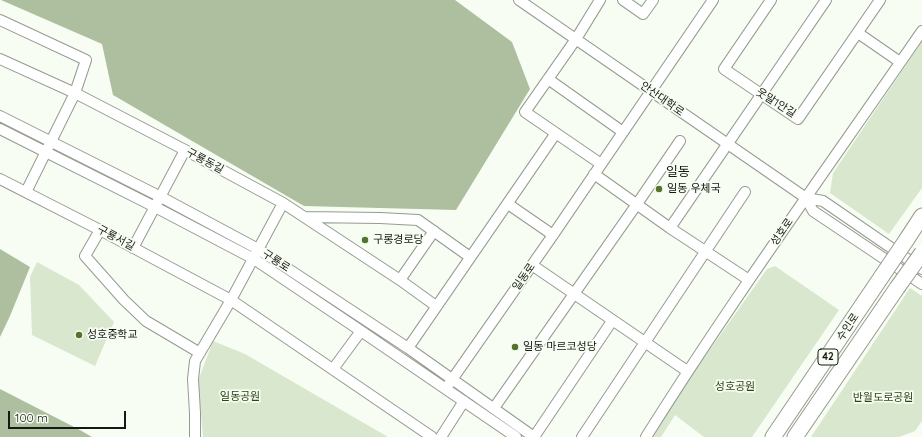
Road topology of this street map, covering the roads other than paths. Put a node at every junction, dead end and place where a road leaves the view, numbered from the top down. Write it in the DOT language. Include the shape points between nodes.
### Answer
graph roads {
  1 [pos="519,0"];
  2 [pos="600,0"];
  3 [pos="623,0"];
  4 [pos="653,0"];
  5 [pos="713,0"];
  6 [pos="771,0"];
  7 [pos="826,0"];
  8 [pos="880,0"];
  9 [pos="0,20"];
  10 [pos="922,31"];
  11 [pos="858,33"];
  12 [pos="576,39"];
  13 [pos="0,59"];
  14 [pos="900,62"];
  15 [pos="548,79"];
  16 [pos="650,91"];
  17 [pos="75,94"];
  18 [pos="761,94"];
  19 [pos="0,116"];
  20 [pos="0,129"];
  21 [pos="623,132"];
  22 [pos="556,133"];
  23 [pos="51,141"];
  24 [pos="680,141"];
  25 [pos="727,144"];
  26 [pos="185,150"];
  27 [pos="46,152"];
  28 [pos="601,164"];
  29 [pos="594,174"];
  30 [pos="0,179"];
  31 [pos="26,192"];
  32 [pos="745,192"];
  33 [pos="161,197"];
  34 [pos="806,198"];
  35 [pos="283,203"];
  36 [pos="508,204"];
  37 [pos="637,204"];
  38 [pos="155,207"];
  39 [pos="922,216"];
  40 [pos="305,217"];
  41 [pos="670,228"];
  42 [pos="100,230"];
  43 [pos="434,231"];
  44 [pos="553,235"];
  45 [pos="133,248"];
  46 [pos="705,251"];
  47 [pos="922,253"];
  48 [pos="256,254"];
  49 [pos="470,257"];
  50 [pos="532,265"];
  51 [pos="922,270"];
  52 [pos="400,280"];
  53 [pos="749,280"];
  54 [pos="922,284"];
  55 [pos="573,294"];
  56 [pos="231,300"];
  57 [pos="436,306"];
  58 [pos="612,321"];
  59 [pos="361,331"];
  60 [pos="644,342"];
  61 [pos="408,348"];
  62 [pos="200,353"];
  63 [pos="332,369"];
  64 [pos="687,372"];
  65 [pos="453,379"];
  66 [pos="446,388"];
  67 [pos="464,401"];
  68 [pos="494,408"];
  69 [pos="512,436"];
  70 [pos="195,437"];
  71 [pos="432,437"];
  72 [pos="441,437"];
  73 [pos="534,437"];
  74 [pos="582,437"];
  75 [pos="646,437"];
  76 [pos="773,437"];
  77 [pos="795,437"];
  1 -- 12 [label="street, 안산대학로"];
  2 -- 12 [label="street"];
  3 -- 4 [label="street" via="643,14"];
  5 -- 16 [label="street, 일동로"];
  6 -- 18 [label="street, 웃말1안길" via="724,69"];
  7 -- 18 [label="street"];
  8 -- 11 [label="street, 웃말1안길"];
  9 -- 17 [label="street" via="86,60"];
  10 -- 14 [label="street, 성호로"];
  11 -- 14 [label="street"];
  11 -- 18 [label="street, 웃말1안길" via="798,119"];
  12 -- 15 [label="street"];
  12 -- 16 [label="street, 안산대학로"];
  13 -- 17 [label="street, 구룡동길"];
  14 -- 34 [label="street, 성호로"];
  15 -- 21 [label="street"];
  15 -- 22 [label="street" via="525,112"];
  16 -- 21 [label="street, 일동로"];
  16 -- 25 [label="street, 안산대학로"];
  17 -- 23 [label="street"];
  17 -- 26 [label="street, 구룡동길"];
  18 -- 25 [label="street"];
  19 -- 23 [label="street, 구룡로"];
  20 -- 27 [label="street, 구룡로"];
  21 -- 28 [label="street, 일동로"];
  22 -- 28 [label="street"];
  22 -- 36 [label="street"];
  23 -- 27 [label="street"];
  23 -- 33 [label="street, 구룡로"];
  24 -- 37 [label="street"];
  25 -- 34 [label="street, 안산대학로"];
  25 -- 41 [label="street"];
  26 -- 33 [label="street"];
  26 -- 35 [label="street, 구룡동길"];
  27 -- 31 [label="street"];
  27 -- 38 [label="street, 구룡로"];
  28 -- 29 [label="street, 일동로"];
  29 -- 37 [label="street"];
  29 -- 44 [label="street, 일동로"];
  30 -- 31 [label="street, 구룡서길"];
  31 -- 42 [label="street, 구룡서길"];
  32 -- 46 [label="street"];
  33 -- 38 [label="street"];
  33 -- 48 [label="street, 구룡로"];
  34 -- 51 [label="street, 안산대학로" via="823,200"];
  34 -- 53 [label="street, 성호로"];
  34 -- 54 [label="street, 안산대학로" via="813,211"];
  35 -- 40 [label="street, 구룡동길"];
  35 -- 48 [label="street"];
  36 -- 44 [label="street"];
  36 -- 49 [label="street"];
  37 -- 41 [label="street"];
  37 -- 55 [label="street"];
  38 -- 45 [label="street"];
  38 -- 48 [label="street, 구룡로"];
  39 -- 76 [label="highway, 수인로 / 42, bridge"];
  40 -- 43 [label="street" via="418,220"];
  40 -- 52 [label="street, 구룡동길"];
  41 -- 46 [label="street"];
  42 -- 45 [label="street, 구룡서길"];
  42 -- 62 [label="street" via="84,256 146,321"];
  43 -- 49 [label="street"];
  43 -- 52 [label="street"];
  44 -- 50 [label="street, 일동로"];
  45 -- 56 [label="street, 구룡서길"];
  46 -- 53 [label="street"];
  46 -- 60 [label="street"];
  47 -- 77 [label="highway, 수인로 / 42, bridge"];
  48 -- 56 [label="street"];
  48 -- 59 [label="street, 구룡로"];
  48 -- 61 [label="street, 구룡로"];
  49 -- 57 [label="street"];
  50 -- 55 [label="street"];
  50 -- 65 [label="street, 일동로"];
  52 -- 57 [label="street, 구룡동길"];
  53 -- 64 [label="street, 성호로"];
  55 -- 58 [label="street"];
  55 -- 68 [label="street"];
  56 -- 62 [label="street"];
  56 -- 63 [label="street, 구룡서길"];
  57 -- 61 [label="street"];
  58 -- 60 [label="street"];
  58 -- 73 [label="street, 구룡로"];
  59 -- 63 [label="street"];
  59 -- 66 [label="street, 구룡로"];
  60 -- 64 [label="street"];
  60 -- 74 [label="street"];
  61 -- 65 [label="street, 구룡로"];
  62 -- 70 [label="street" via="195,361 193,379"];
  63 -- 71 [label="street, 구룡서길"];
  64 -- 75 [label="street, 성호로"];
  65 -- 66 [label="street, 일동로"];
  65 -- 68 [label="street, 구룡로"];
  66 -- 67 [label="street, 구룡로"];
  67 -- 69 [label="street, 구룡로"];
  67 -- 72 [label="street"];
  68 -- 73 [label="street, 구룡로"];
}
